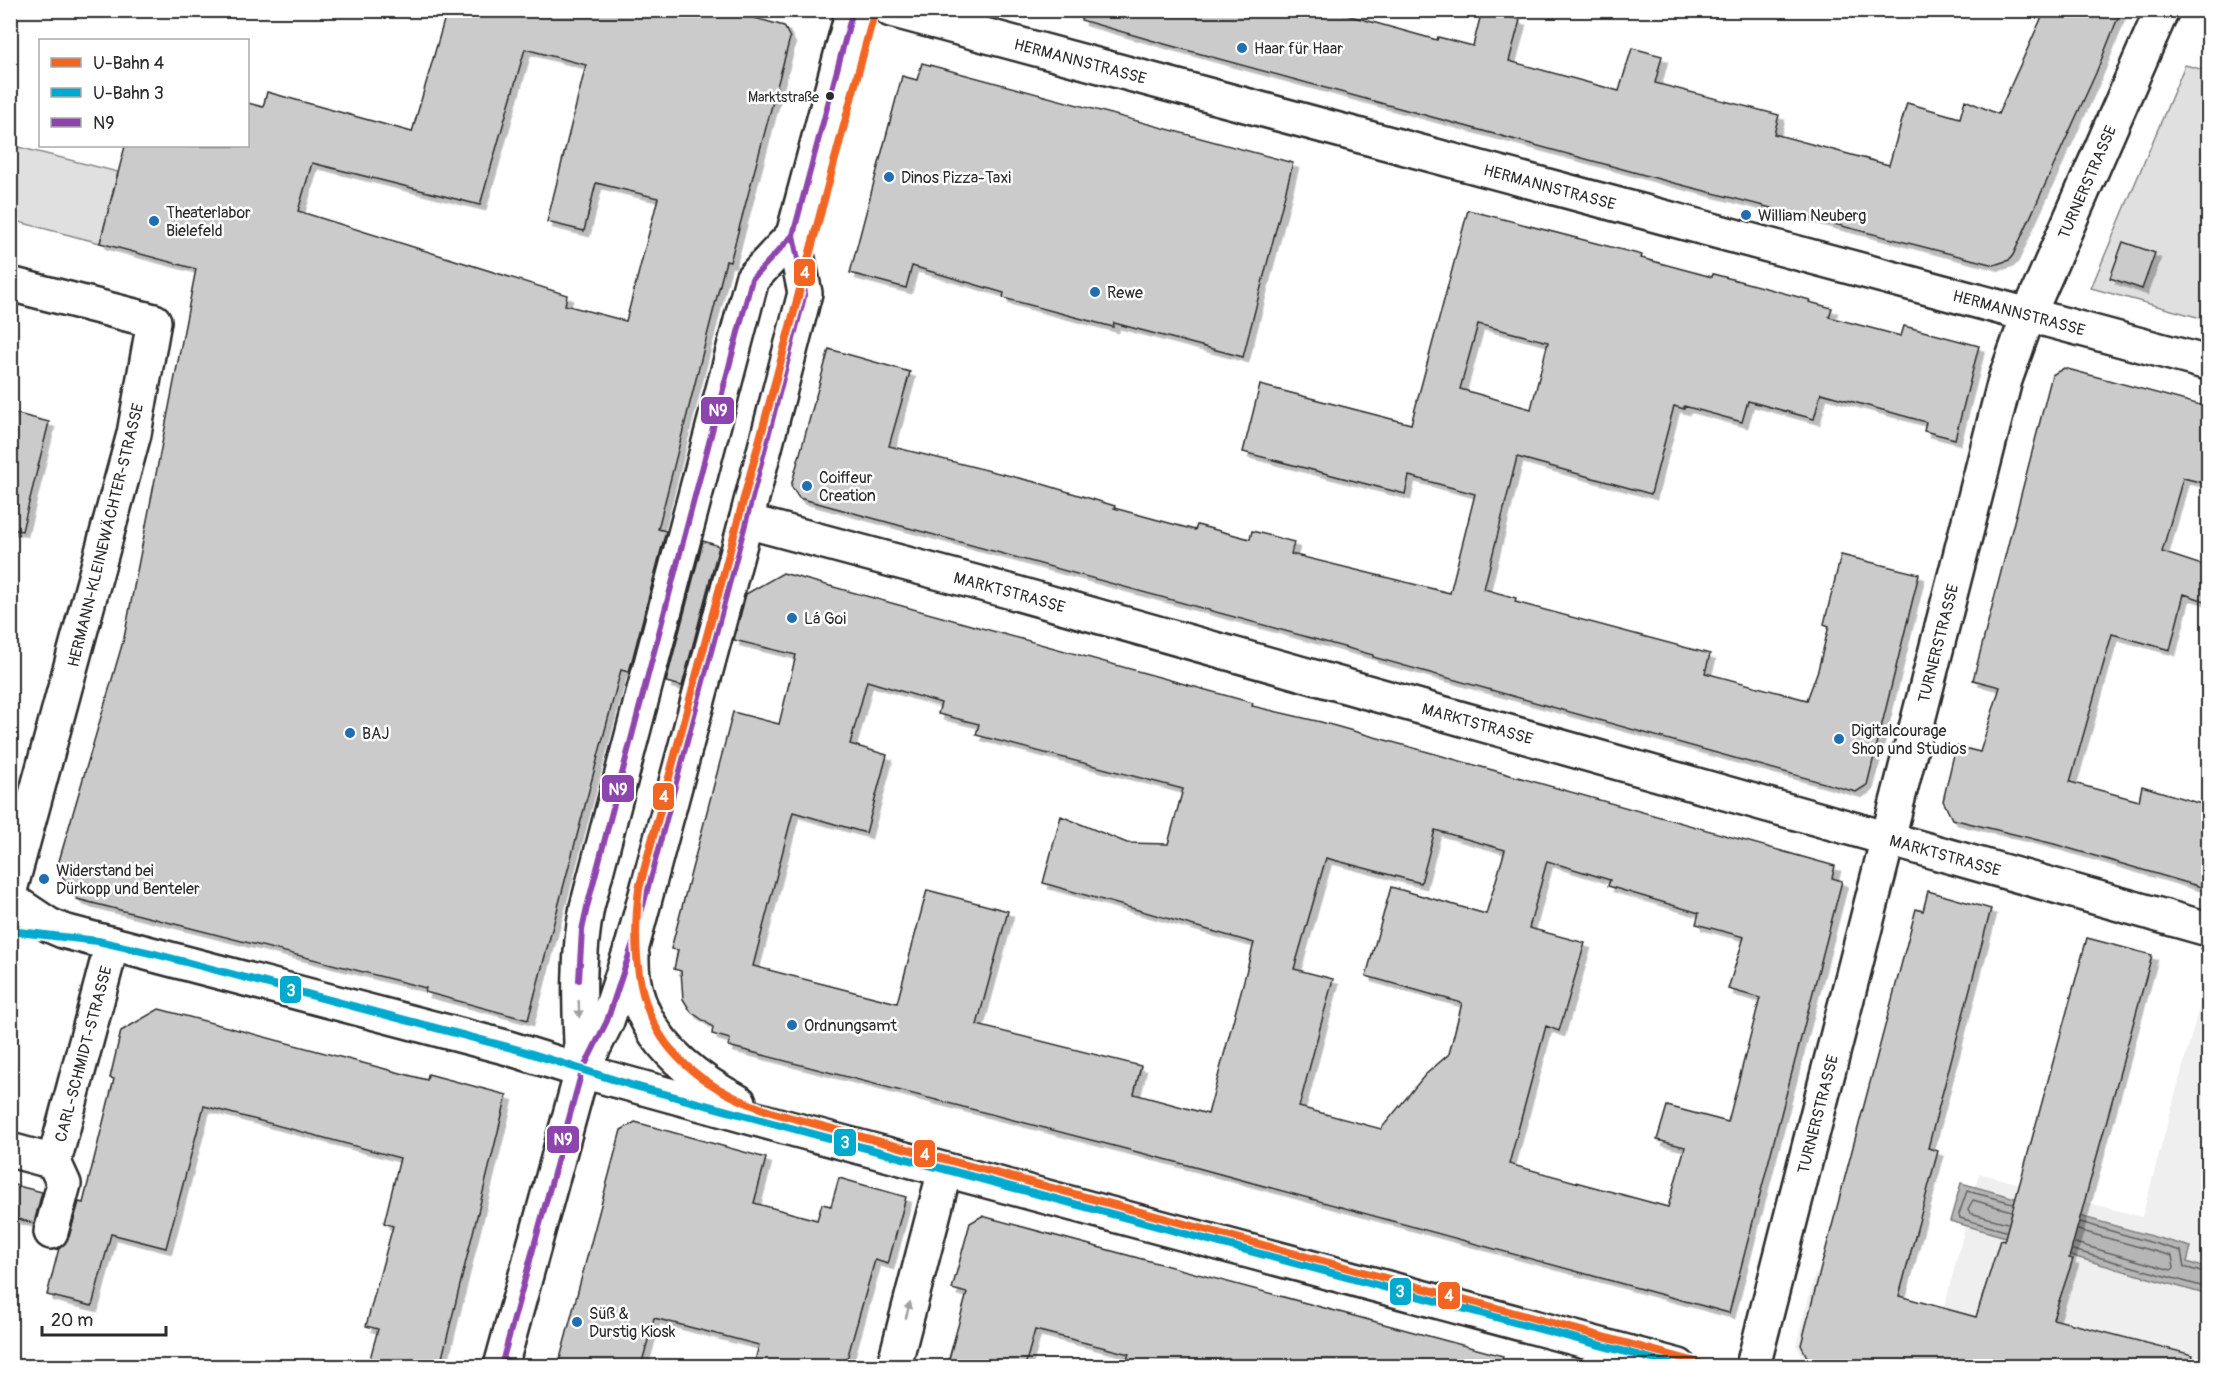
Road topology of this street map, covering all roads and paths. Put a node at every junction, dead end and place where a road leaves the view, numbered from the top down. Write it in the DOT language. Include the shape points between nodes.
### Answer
graph roads {
  1 [pos="853,10"];
  2 [pos="891,10"];
  3 [pos="2162,10"];
  4 [pos="792,235"];
  5 [pos="10,284"];
  6 [pos="2028,316"];
  7 [pos="2208,363"];
  8 [pos="746,521"];
  9 [pos="1888,839"];
  10 [pos="10,890"];
  11 [pos="10,899"];
  12 [pos="2208,929"];
  13 [pos="633,943"];
  14 [pos="111,944"];
  15 [pos="582,1071"];
  16 [pos="785,1127"];
  17 [pos="10,1150"];
  18 [pos="54,1162"];
  19 [pos="945,1170"];
  20 [pos="51,1232"];
  21 [pos="501,1366"];
  22 [pos="894,1366"];
  23 [pos="1679,1366"];
  24 [pos="1753,1366"];
  1 -- 4 [label="street"];
  2 -- 6 [label="street, HERMANNSTRASSE"];
  3 -- 6 [label="street, TURNERSTRASSE"];
  4 -- 8 [label="street" via="805,293"];
  4 -- 15 [label="street, one-way" via="752,279 587,907 578,1003"];
  5 -- 10 [label="street, HERMANN-KLEINEWÄCHTER-STRASSE" via="154,321 134,434"];
  6 -- 7 [label="street, HERMANNSTRASSE"];
  6 -- 9 [label="street, TURNERSTRASSE" via="2005,380"];
  8 -- 9 [label="street, MARKTSTRASSE"];
  8 -- 13 [label="street"];
  9 -- 12 [label="street, MARKTSTRASSE"];
  9 -- 24 [label="street, TURNERSTRASSE"];
  11 -- 14 [label="street, CARL-SCHMIDT-STRASSE" via="49,925"];
  13 -- 15 [label="street" via="607,1021"];
  13 -- 16 [label="street" via="632,965 640,1005 673,1057 716,1090"];
  14 -- 15 [label="street, CARL-SCHMIDT-STRASSE" via="505,1047"];
  14 -- 18 [label="street, CARL-SCHMIDT-STRASSE"];
  15 -- 16 [label="street, CARL-SCHMIDT-STRASSE"];
  15 -- 21 [label="street"];
  16 -- 19 [label="street"];
  17 -- 18 [label="street, CARL-SCHMIDT-STRASSE"];
  18 -- 20 [label="street, CARL-SCHMIDT-STRASSE" via="64,1184"];
  22 -- 19 [label="street, one-way"];
  19 -- 23 [label="street"];
}
